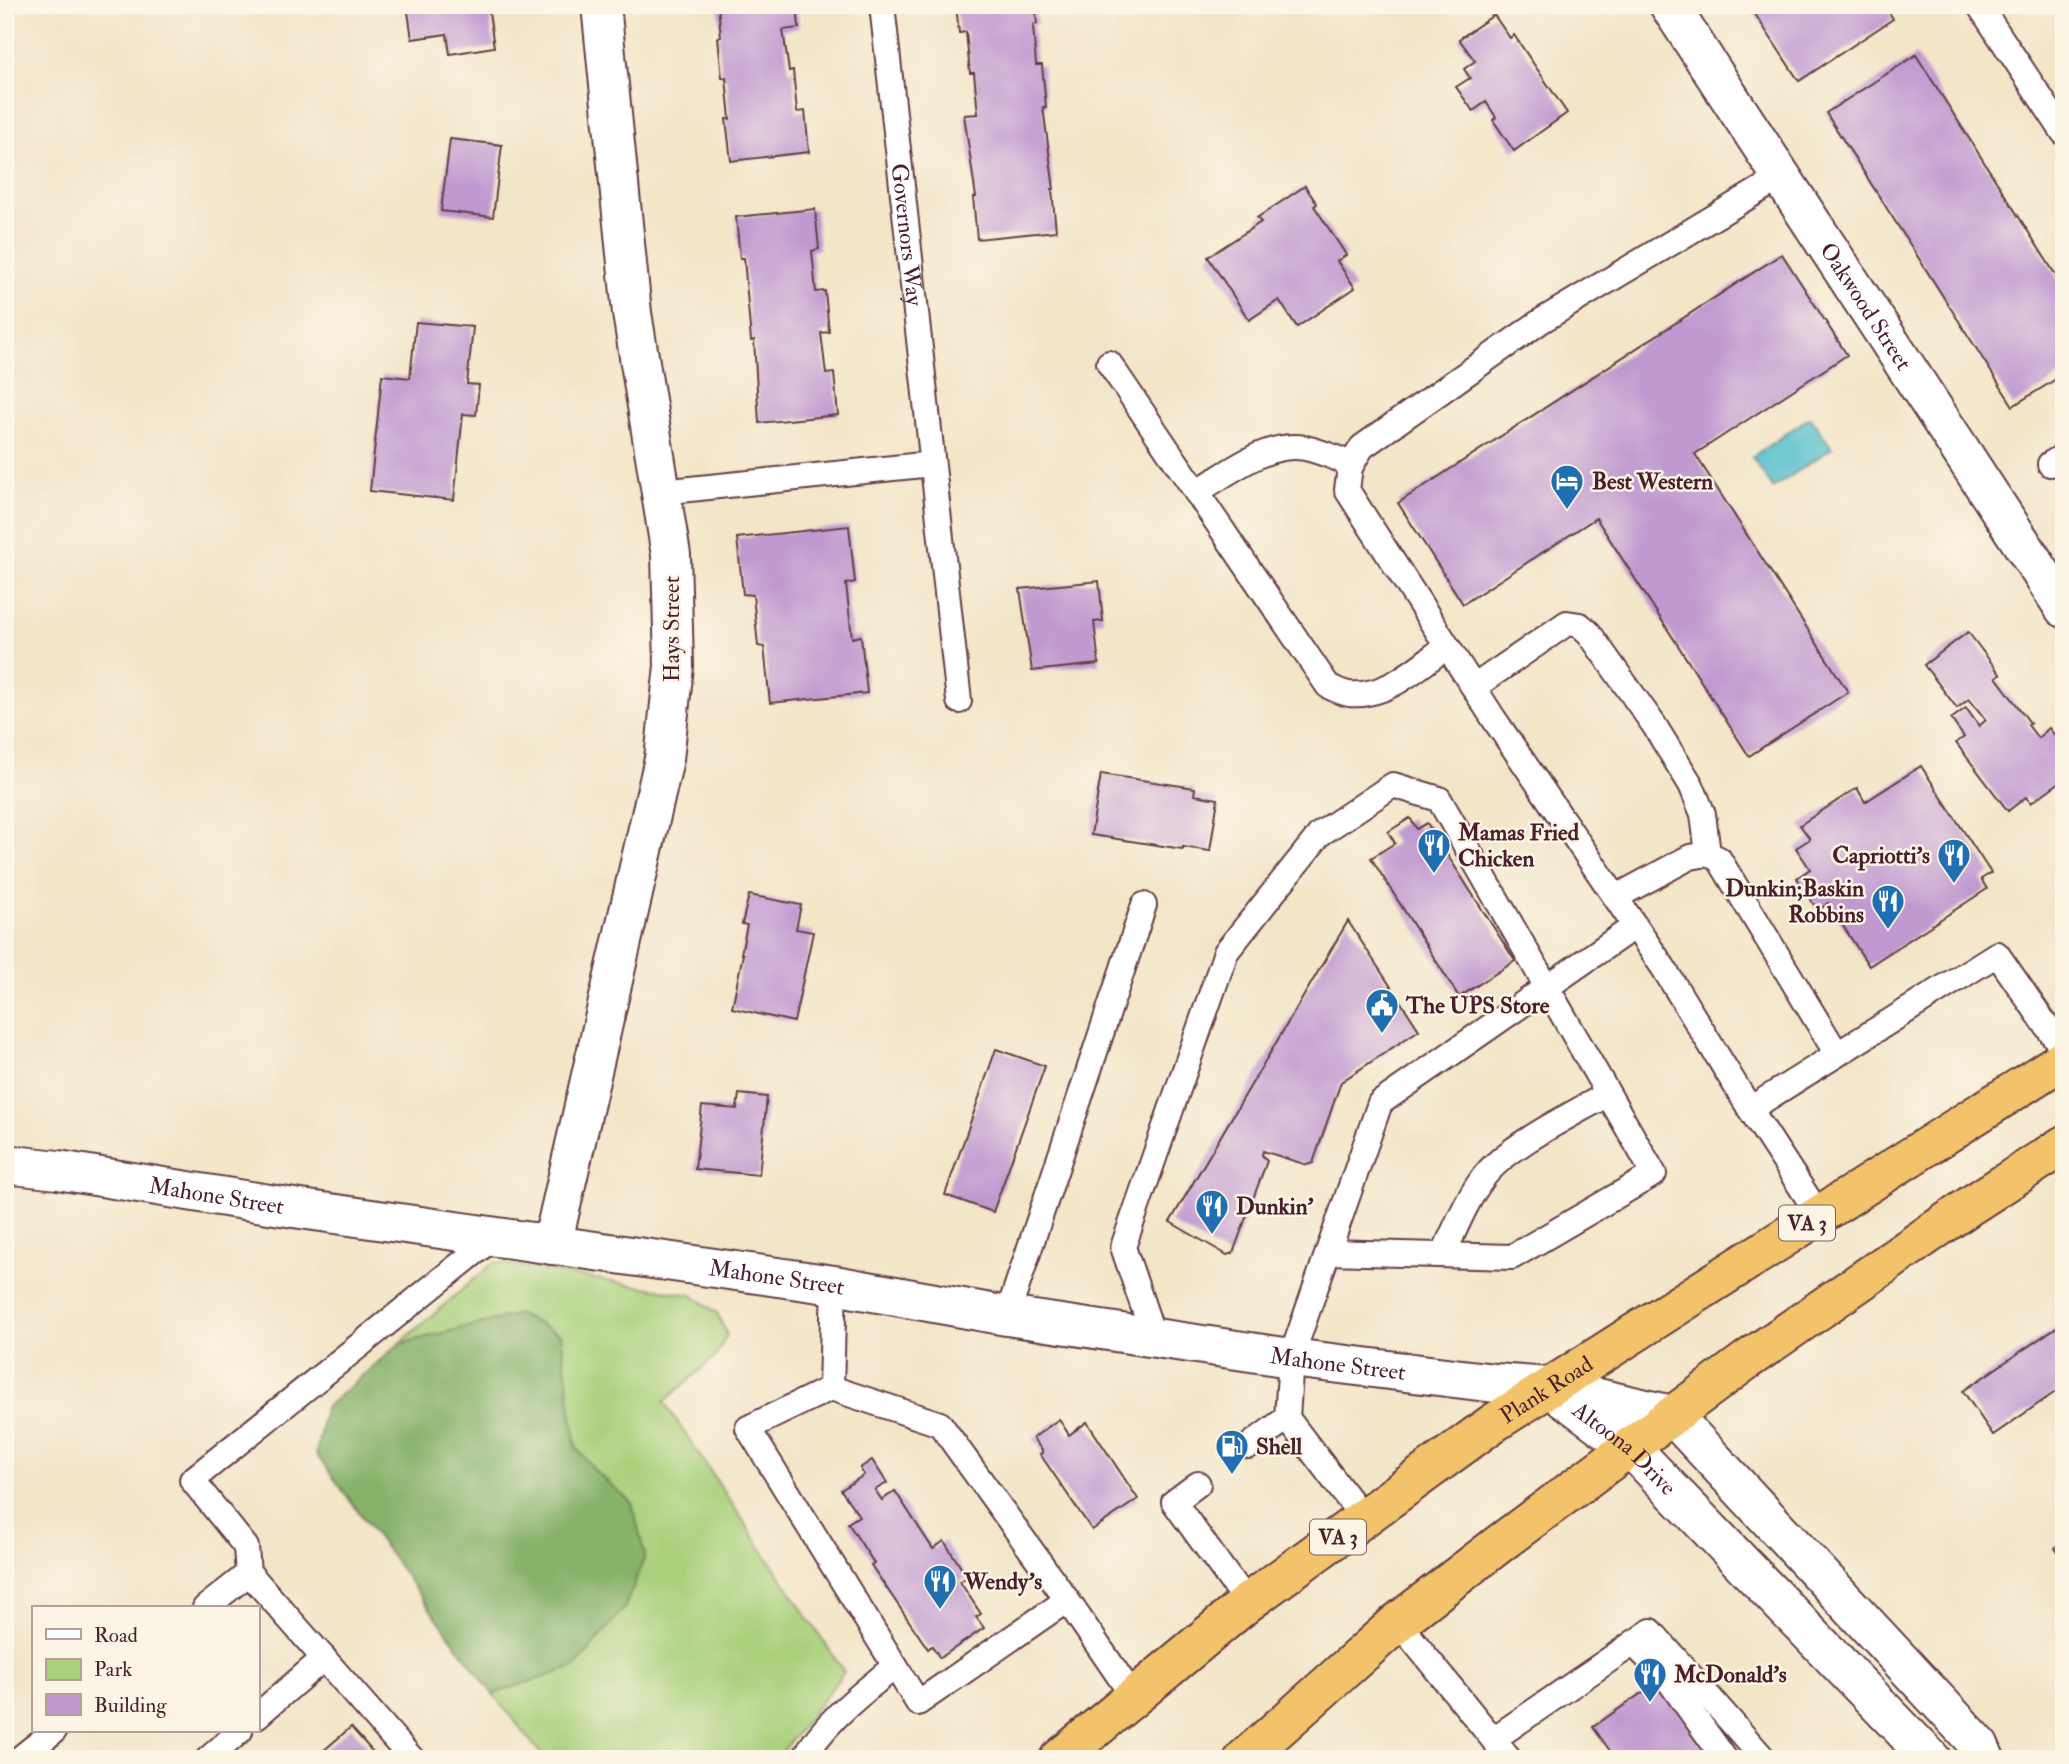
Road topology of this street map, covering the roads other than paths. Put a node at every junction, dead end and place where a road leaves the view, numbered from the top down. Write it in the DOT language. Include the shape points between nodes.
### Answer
graph roads {
  1 [pos="601,5"];
  2 [pos="882,5"];
  3 [pos="1669,5"];
  4 [pos="1979,5"];
  5 [pos="2064,133"];
  6 [pos="1781,177"];
  7 [pos="1109,363"];
  8 [pos="932,464"];
  9 [pos="1352,464"];
  10 [pos="661,492"];
  11 [pos="1196,492"];
  12 [pos="2064,608"];
  13 [pos="1447,646"];
  14 [pos="1474,687"];
  15 [pos="959,701"];
  16 [pos="1708,854"];
  17 [pos="1616,897"];
  18 [pos="1144,905"];
  19 [pos="1635,926"];
  20 [pos="1547,987"];
  21 [pos="2064,1051"];
  22 [pos="1837,1054"];
  23 [pos="2064,1059"];
  24 [pos="1608,1094"];
  25 [pos="1750,1109"];
  26 [pos="2064,1145"];
  27 [pos="5,1164"];
  28 [pos="1819,1215"];
  29 [pos="494,1237"];
  30 [pos="552,1245"];
  31 [pos="1328,1252"];
  32 [pos="1443,1255"];
  33 [pos="834,1285"];
  34 [pos="1007,1316"];
  35 [pos="1154,1338"];
  36 [pos="1291,1358"];
  37 [pos="1550,1387"];
  38 [pos="831,1388"];
  39 [pos="1672,1415"];
  40 [pos="1287,1418"];
  41 [pos="1248,1446"];
  42 [pos="1630,1447"];
  43 [pos="1198,1484"];
  44 [pos="1363,1518"];
  45 [pos="248,1574"];
  46 [pos="1067,1600"];
  47 [pos="1247,1603"];
  48 [pos="208,1606"];
  49 [pos="1398,1622"];
  50 [pos="1633,1643"];
  51 [pos="324,1658"];
  52 [pos="895,1666"];
  53 [pos="1134,1698"];
  54 [pos="259,1714"];
  55 [pos="53,1732"];
  56 [pos="239,1732"];
  57 [pos="1494,1738"];
  58 [pos="19,1759"];
  59 [pos="208,1759"];
  60 [pos="412,1759"];
  61 [pos="804,1759"];
  62 [pos="1059,1759"];
  63 [pos="1244,1759"];
  64 [pos="1509,1759"];
  65 [pos="1725,1759"];
  66 [pos="1764,1759"];
  67 [pos="1931,1759"];
  68 [pos="1985,1759"];
  1 -- 10 [label="street, Hays Street" via="632,313"];
  2 -- 8 [label="lane, Governors Way"];
  3 -- 6 [label="street, Oakwood Street"];
  4 -- 5 [label="lane"];
  6 -- 9 [label="lane" via="1541,321 1362,447"];
  6 -- 12 [label="street, Oakwood Street"];
  7 -- 11 [label="lane"];
  8 -- 10 [label="lane"];
  8 -- 15 [label="lane, Governors Way"];
  9 -- 11 [label="lane" via="1308,448 1278,448"];
  9 -- 13 [label="lane" via="1347,490"];
  10 -- 30 [label="street, Hays Street" via="671,555 674,666 664,759"];
  11 -- 13 [label="lane" via="1328,686 1347,694 1368,693 1398,682"];
  13 -- 14 [label="lane"];
  14 -- 16 [label="lane" via="1567,623 1580,625 1654,725 1690,785 1703,814"];
  14 -- 17 [label="lane"];
  16 -- 17 [label="lane" via="1690,857"];
  16 -- 22 [label="lane" via="1719,859 1732,878"];
  17 -- 19 [label="lane"];
  18 -- 34 [label="lane"];
  19 -- 20 [label="lane"];
  19 -- 25 [label="lane"];
  20 -- 24 [label="lane"];
  20 -- 31 [label="lane" via="1380,1102"];
  20 -- 35 [label="lane" via="1439,799 1393,785 1320,834 1226,952 1123,1247"];
  21 -- 22 [label="lane" via="1997,954"];
  22 -- 25 [label="lane"];
  23 -- 28 [label="highway, Plank Road / VA 3"];
  24 -- 32 [label="lane" via="1502,1157 1483,1178"];
  24 -- 32 [label="lane" via="1654,1174 1511,1257"];
  25 -- 28 [label="lane"];
  26 -- 39 [label="highway"];
  27 -- 29 [label="street, Mahone Street"];
  28 -- 37 [label="highway, Plank Road / VA 3"];
  29 -- 30 [label="street, Mahone Street"];
  29 -- 45 [label="lane" via="192,1480 246,1547"];
  30 -- 33 [label="street, Mahone Street"];
  31 -- 32 [label="lane"];
  31 -- 36 [label="lane"];
  33 -- 34 [label="street, Mahone Street"];
  33 -- 38 [label="lane"];
  34 -- 35 [label="street, Mahone Street"];
  35 -- 36 [label="street, Mahone Street"];
  36 -- 37 [label="street, Mahone Street"];
  36 -- 40 [label="lane"];
  37 -- 39 [label="street, Altoona Drive"];
  37 -- 42 [label="street, Altoona Drive"];
  37 -- 44 [label="highway, Plank Road / VA 3"];
  38 -- 46 [label="lane" via="940,1424"];
  38 -- 52 [label="lane" via="748,1428"];
  39 -- 42 [label="highway"];
  39 -- 68 [label="street" via="1979,1745"];
  40 -- 41 [label="lane"];
  40 -- 44 [label="lane"];
  42 -- 49 [label="highway"];
  42 -- 67 [label="street, Altoona Drive"];
  43 -- 47 [label="lane" via="1174,1502"];
  44 -- 47 [label="highway, Plank Road / VA 3"];
  45 -- 48 [label="lane"];
  45 -- 51 [label="lane"];
  46 -- 52 [label="lane" via="918,1703"];
  46 -- 53 [label="lane"];
  47 -- 53 [label="highway, Plank Road / VA 3"];
  49 -- 57 [label="lane"];
  49 -- 63 [label="highway"];
  50 -- 57 [label="lane"];
  50 -- 65 [label="lane" via="1667,1678"];
  50 -- 66 [label="lane" via="1651,1631"];
  51 -- 54 [label="lane"];
  51 -- 60 [label="lane"];
  52 -- 61 [label="lane" via="826,1728"];
  53 -- 62 [label="highway, Plank Road / VA 3"];
  55 -- 58 [label="lane"];
  56 -- 59 [label="lane"];
  57 -- 64 [label="lane"];
}
